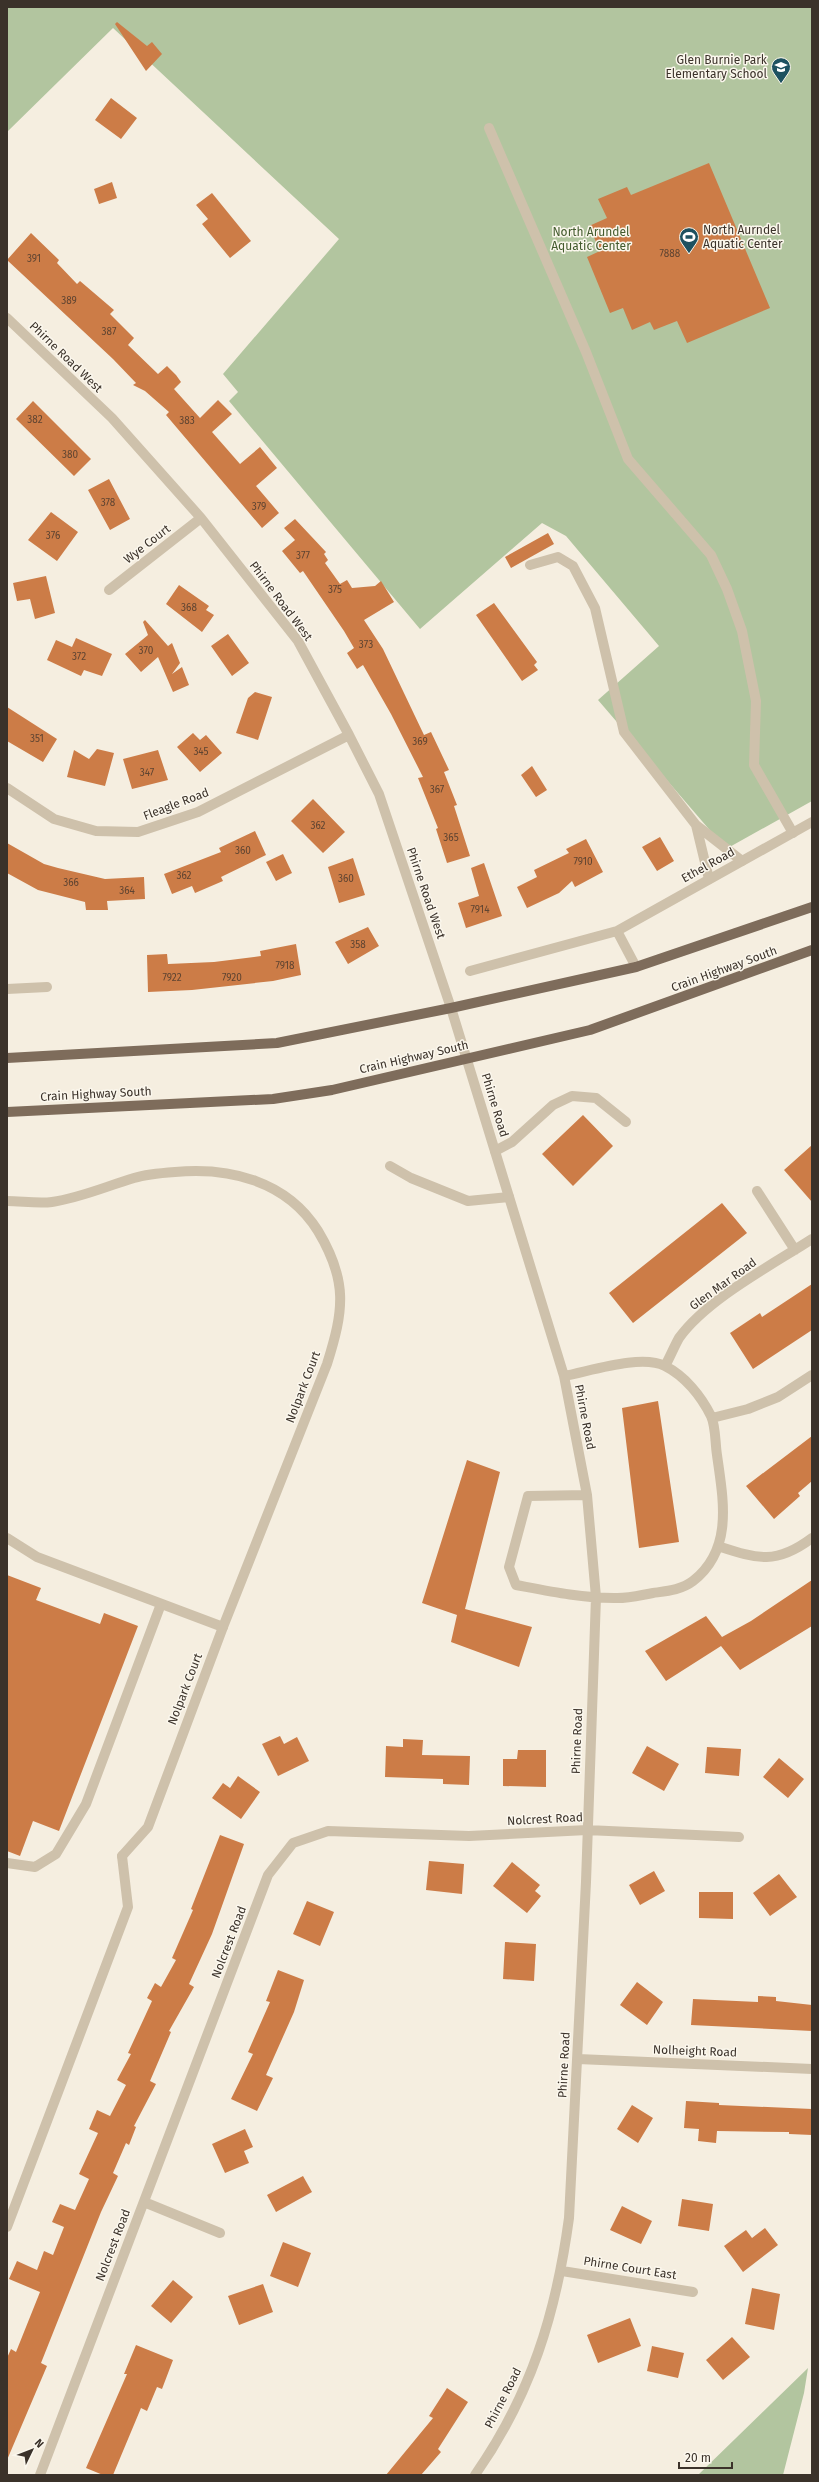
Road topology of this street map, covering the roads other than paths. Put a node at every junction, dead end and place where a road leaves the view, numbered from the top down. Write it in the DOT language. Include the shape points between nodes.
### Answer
graph roads {
  1 [pos="489,128"];
  2 [pos="7,318"];
  3 [pos="202,518"];
  4 [pos="530,565"];
  5 [pos="109,590"];
  6 [pos="349,735"];
  7 [pos="7,788"];
  8 [pos="812,822"];
  9 [pos="696,825"];
  10 [pos="793,833"];
  11 [pos="742,861"];
  12 [pos="709,879"];
  13 [pos="812,907"];
  14 [pos="617,931"];
  15 [pos="812,950"];
  16 [pos="636,967"];
  17 [pos="470,971"];
  18 [pos="47,987"];
  19 [pos="7,989"];
  20 [pos="451,1008"];
  21 [pos="7,1058"];
  22 [pos="466,1058"];
  23 [pos="7,1112"];
  24 [pos="626,1122"];
  25 [pos="495,1151"];
  26 [pos="390,1166"];
  27 [pos="757,1191"];
  28 [pos="509,1197"];
  29 [pos="7,1201"];
  30 [pos="812,1238"];
  31 [pos="795,1250"];
  32 [pos="665,1366"];
  33 [pos="812,1375"];
  34 [pos="564,1376"];
  35 [pos="712,1418"];
  36 [pos="587,1495"];
  37 [pos="7,1538"];
  38 [pos="812,1538"];
  39 [pos="718,1546"];
  40 [pos="596,1597"];
  41 [pos="161,1604"];
  42 [pos="223,1627"];
  43 [pos="587,1830"];
  44 [pos="739,1837"];
  45 [pos="7,1863"];
  46 [pos="578,2059"];
  47 [pos="812,2069"];
  48 [pos="144,2202"];
  49 [pos="7,2227"];
  50 [pos="220,2233"];
  51 [pos="562,2271"];
  52 [pos="693,2292"];
  53 [pos="40,2475"];
  54 [pos="476,2475"];
  1 -- 10 [label="street" via="586,352 628,459 711,554 727,590 742,631 756,701 754,765"];
  2 -- 3 [label="street, Phirne Road West" via="112,418"];
  3 -- 5 [label="street, Wye Court"];
  3 -- 6 [label="street, Phirne Road West" via="298,641"];
  4 -- 9 [label="street" via="558,557 572,566 595,608 624,732"];
  6 -- 7 [label="street, Fleagle Road" via="198,812 138,832 96,831 54,819"];
  6 -- 20 [label="street, Phirne Road West" via="379,794"];
  8 -- 10 [label="street, Ethel Road"];
  9 -- 11 [label="street"];
  9 -- 12 [label="street"];
  10 -- 11 [label="street, Ethel Road"];
  11 -- 12 [label="street, Ethel Road"];
  12 -- 14 [label="street, Ethel Road"];
  13 -- 16 [label="main road"];
  14 -- 16 [label="street"];
  14 -- 17 [label="street, Ethel Road"];
  15 -- 22 [label="main road, Crain Highway South" via="590,1030"];
  16 -- 20 [label="main road"];
  18 -- 19 [label="street"];
  20 -- 21 [label="main road" via="277,1043"];
  20 -- 22 [label="street, Phirne Road"];
  22 -- 23 [label="main road, Crain Highway South" via="332,1090 273,1099"];
  22 -- 25 [label="street, Phirne Road"];
  24 -- 25 [label="street" via="596,1098 572,1096 553,1105 512,1142"];
  25 -- 28 [label="street, Phirne Road"];
  26 -- 28 [label="street" via="411,1178 468,1201"];
  27 -- 31 [label="street"];
  28 -- 34 [label="street, Phirne Road"];
  29 -- 42 [label="street, Nolpark Court" via="52,1202 153,1174 201,1170 238,1174 266,1184 292,1201 313,1224 328,1249 338,1275 341,1298 338,1330 327,1364"];
  30 -- 31 [label="street, Glen Mar Road"];
  31 -- 32 [label="street, Glen Mar Road" via="698,1317 680,1338"];
  32 -- 34 [label="street" via="652,1362 638,1362"];
  32 -- 35 [label="street" via="698,1393"];
  33 -- 35 [label="street" via="778,1397 748,1409"];
  34 -- 36 [label="street, Phirne Road"];
  35 -- 39 [label="street" via="725,1513"];
  36 -- 40 [label="street, Phirne Road"];
  36 -- 40 [label="street" via="528,1496 509,1567 516,1585"];
  37 -- 41 [label="street" via="37,1557"];
  38 -- 39 [label="street" via="799,1548 783,1555 756,1558"];
  39 -- 40 [label="street" via="706,1568 693,1581 675,1590 616,1599"];
  40 -- 43 [label="street, Phirne Road"];
  41 -- 42 [label="street"];
  41 -- 45 [label="street" via="86,1802 56,1854 35,1867"];
  42 -- 49 [label="street, Nolpark Court" via="148,1827 122,1856 128,1907"];
  43 -- 44 [label="street, Nolcrest Road"];
  43 -- 46 [label="street, Phirne Road"];
  43 -- 48 [label="street, Nolcrest Road" via="469,1836 328,1831 293,1843 268,1875"];
  46 -- 47 [label="street, Nolheight Road"];
  46 -- 51 [label="street, Phirne Road" via="569,2218"];
  48 -- 50 [label="street"];
  48 -- 53 [label="street, Nolcrest Road"];
  51 -- 52 [label="street, Phirne Court East"];
  51 -- 54 [label="street, Phirne Road" via="553,2308 526,2386"];
}
